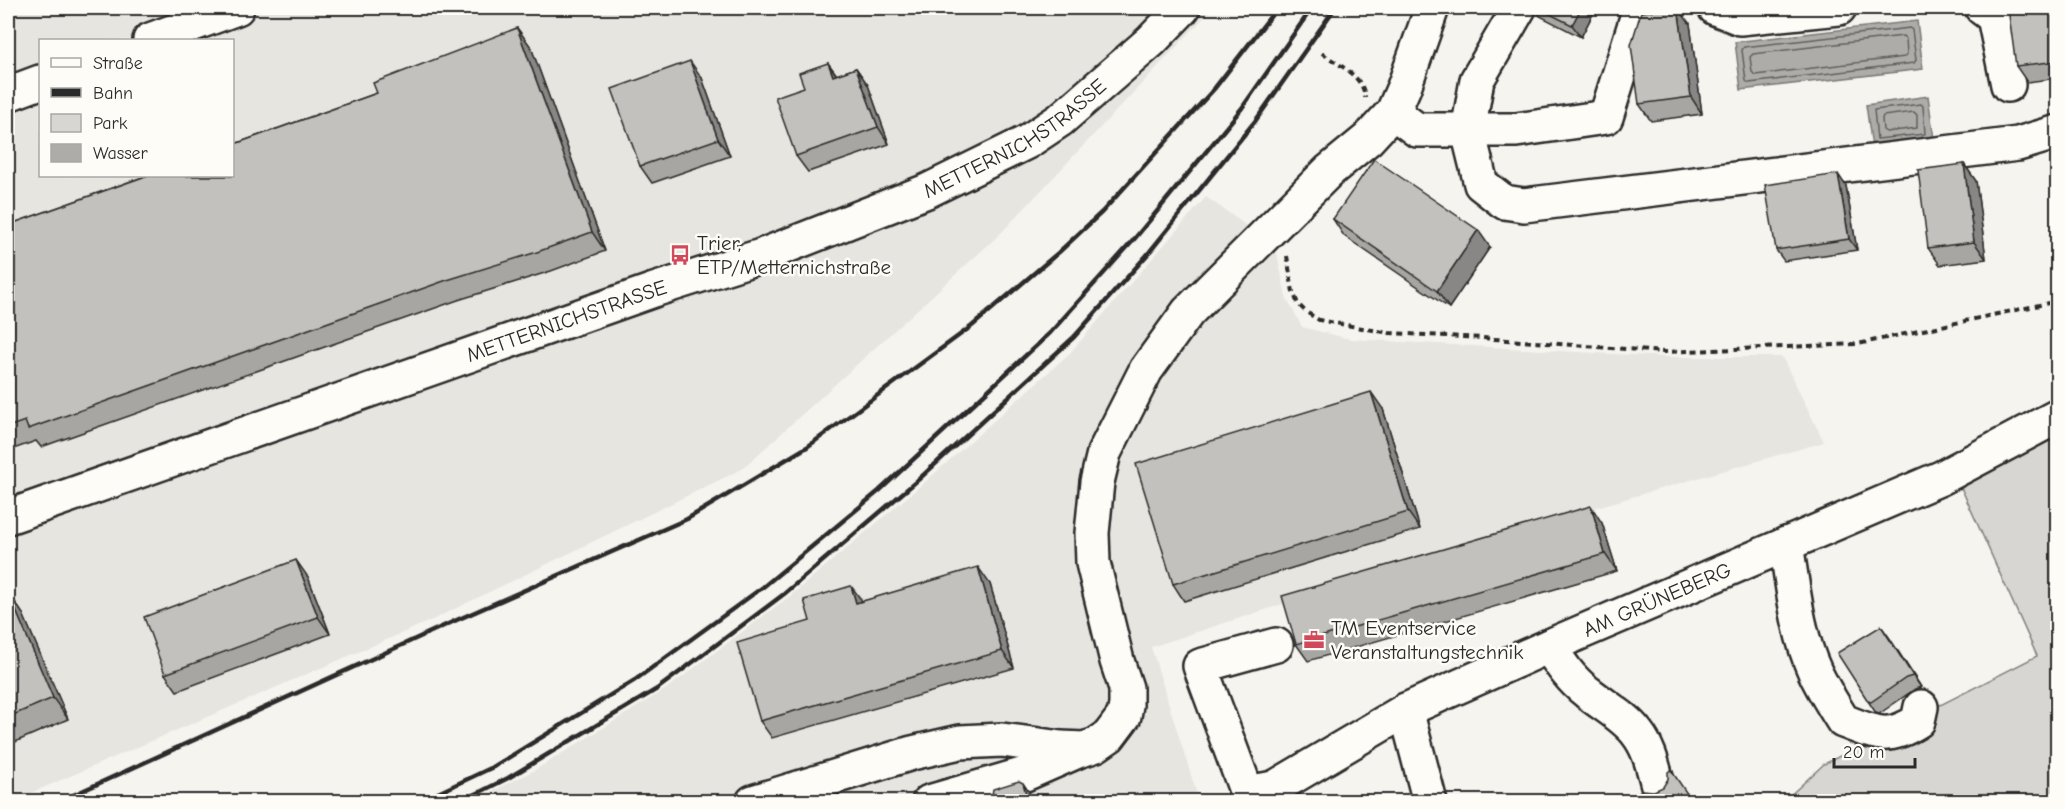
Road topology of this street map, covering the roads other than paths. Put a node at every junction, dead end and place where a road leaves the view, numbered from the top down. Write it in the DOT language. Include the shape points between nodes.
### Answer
graph roads {
  1 [pos="237,8"];
  2 [pos="1183,8"];
  3 [pos="1432,8"];
  4 [pos="1520,8"];
  5 [pos="1640,8"];
  6 [pos="1715,8"];
  7 [pos="1839,8"];
  8 [pos="1982,8"];
  9 [pos="153,39"];
  10 [pos="39,82"];
  11 [pos="2008,85"];
  12 [pos="8,94"];
  13 [pos="1379,108"];
  14 [pos="1468,130"];
  15 [pos="2058,132"];
  16 [pos="2058,416"];
  17 [pos="8,517"];
  18 [pos="1786,544"];
  19 [pos="1275,645"];
  20 [pos="1549,646"];
  21 [pos="1921,706"];
  22 [pos="1406,710"];
  23 [pos="1084,749"];
  24 [pos="1658,785"];
  25 [pos="1276,795"];
  26 [pos="753,801"];
  27 [pos="929,801"];
  28 [pos="1430,801"];
  1 -- 9 [label="street"];
  2 -- 17 [label="street, METTERNICHSTRASSE" via="1060,120 1027,141 927,190 761,256"];
  3 -- 13 [label="street" via="1404,87"];
  4 -- 14 [label="street" via="1478,80"];
  5 -- 14 [label="street" via="1606,117 1516,130"];
  6 -- 7 [label="street" via="1740,18"];
  8 -- 11 [label="street" via="1994,17"];
  10 -- 12 [label="street"];
  13 -- 14 [label="street" via="1418,130"];
  13 -- 23 [label="street" via="1368,139 1329,171 1188,312 1164,342 1104,453 1092,533 1094,563 1126,688 1126,705 1124,716 1109,736"];
  14 -- 15 [label="street" via="1482,184 1504,202 1524,205 2018,144"];
  16 -- 18 [label="street, AM GRÜNEBERG" via="1941,478"];
  18 -- 20 [label="street, AM GRÜNEBERG"];
  18 -- 21 [label="street" via="1803,636 1814,670 1843,721 1882,735 1903,731 1918,721"];
  19 -- 25 [label="street" via="1200,666 1247,793"];
  20 -- 22 [label="street, AM GRÜNEBERG"];
  20 -- 24 [label="street" via="1567,674 1636,732 1649,754"];
  22 -- 25 [label="street, AM GRÜNEBERG"];
  22 -- 28 [label="street"];
  23 -- 26 [label="street" via="1002,740 960,742"];
  23 -- 27 [label="street" via="1025,774"];
}
